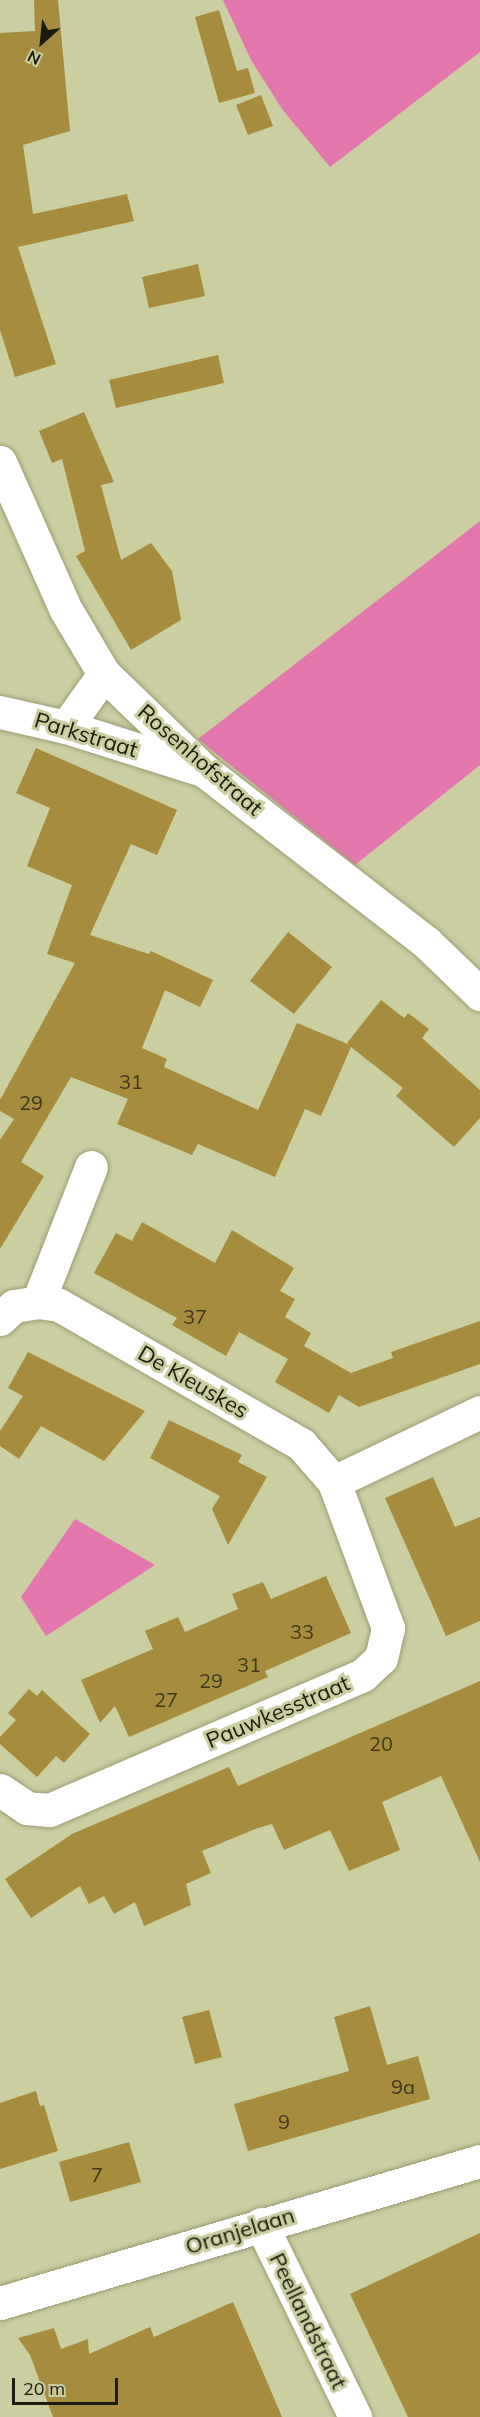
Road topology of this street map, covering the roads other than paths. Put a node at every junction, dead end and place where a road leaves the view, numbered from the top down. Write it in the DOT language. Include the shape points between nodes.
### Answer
graph roads {
  1 [pos="0,462"];
  2 [pos="104,674"];
  3 [pos="0,712"];
  4 [pos="66,727"];
  5 [pos="206,772"];
  6 [pos="480,994"];
  7 [pos="92,1167"];
  8 [pos="38,1302"];
  9 [pos="0,1318"];
  10 [pos="480,1412"];
  11 [pos="334,1482"];
  12 [pos="0,1790"];
  13 [pos="480,2161"];
  14 [pos="261,2224"];
  15 [pos="0,2303"];
  16 [pos="355,2417"];
  1 -- 2 [label="street, Rosenhofstraat" via="66,610"];
  2 -- 4 [label="street"];
  2 -- 5 [label="street, Rosenhofstraat"];
  3 -- 4 [label="street, Parkstraat"];
  4 -- 5 [label="street, Parkstraat"];
  5 -- 6 [label="street, Rosenhofstraat" via="427,943"];
  7 -- 8 [label="street"];
  8 -- 9 [label="street, De Kleuskes" via="14,1306"];
  8 -- 11 [label="street, De Kleuskes" via="59,1305 301,1444"];
  10 -- 11 [label="street"];
  11 -- 12 [label="street, Pauwkesstraat" via="388,1628 381,1658 363,1675 49,1810 27,1808"];
  13 -- 14 [label="street, Oranjelaan"];
  14 -- 15 [label="street, Oranjelaan"];
  14 -- 16 [label="street, Peellandstraat"];
}
